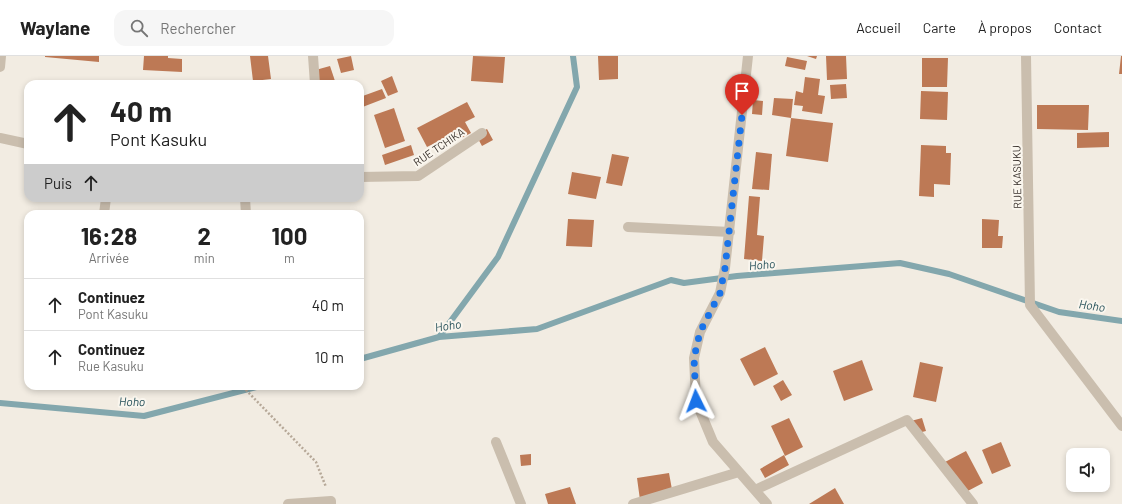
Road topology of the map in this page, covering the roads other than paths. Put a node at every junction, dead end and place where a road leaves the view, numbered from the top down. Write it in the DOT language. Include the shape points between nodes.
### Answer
graph roads {
  1 [pos="1,56"];
  2 [pos="313,56"];
  3 [pos="748,56"];
  4 [pos="1026,56"];
  5 [pos="0,67"];
  6 [pos="315,80"];
  7 [pos="482,132"];
  8 [pos="0,138"];
  9 [pos="24,143"];
  10 [pos="364,177"];
  11 [pos="628,227"];
  12 [pos="730,232"];
  13 [pos="1122,426"];
  14 [pos="496,442"];
  15 [pos="739,472"];
  16 [pos="755,490"];
  17 [pos="331,503"];
  18 [pos="288,504"];
  19 [pos="520,504"];
  20 [pos="633,504"];
  21 [pos="768,504"];
  22 [pos="973,504"];
  1 -- 5 [label="street"];
  2 -- 6 [label="street"];
  3 -- 12 [label="street"];
  4 -- 13 [label="street, RUE KASUKU" via="1030,301"];
  7 -- 10 [label="street, RUE TCHIKA" via="418,176"];
  8 -- 9 [label="street"];
  11 -- 12 [label="street"];
  12 -- 15 [label="street" via="720,293 700,332 694,358 696,401 713,442"];
  14 -- 19 [label="street"];
  15 -- 16 [label="street"];
  15 -- 20 [label="street"];
  16 -- 21 [label="street"];
  16 -- 22 [label="street" via="907,420"];
  17 -- 18 [label="street"];
}
